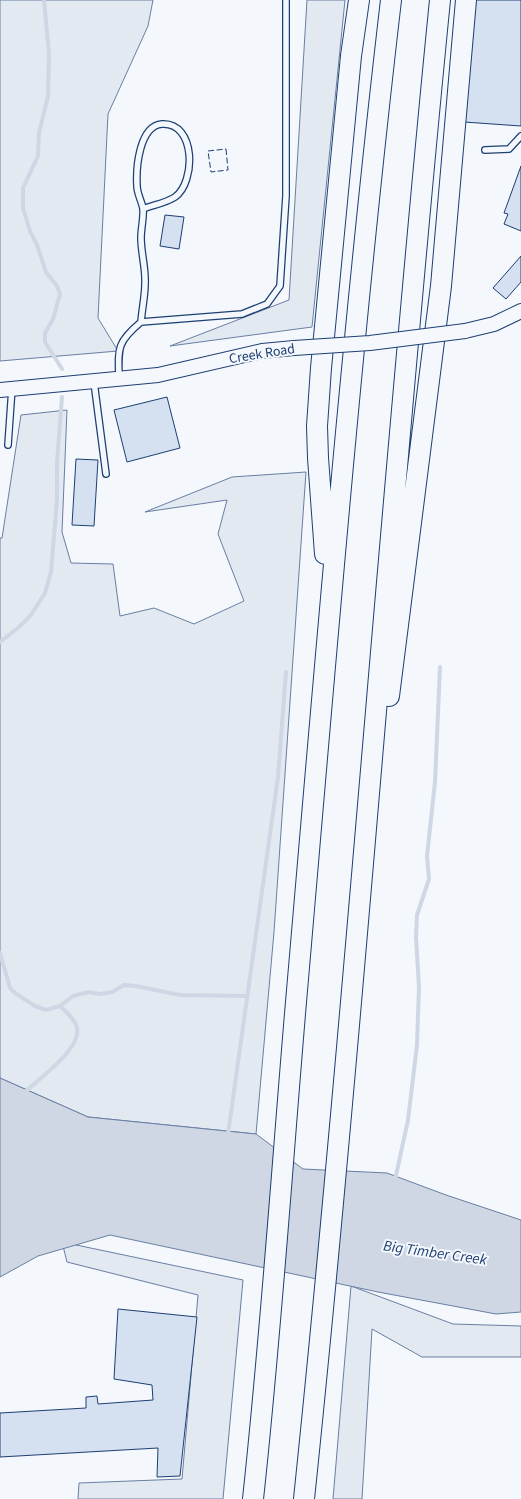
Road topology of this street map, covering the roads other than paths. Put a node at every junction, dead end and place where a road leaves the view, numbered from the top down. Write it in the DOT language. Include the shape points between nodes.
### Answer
graph roads {
  1 [pos="286,0"];
  2 [pos="359,0"];
  3 [pos="391,0"];
  4 [pos="440,0"];
  5 [pos="466,0"];
  6 [pos="521,136"];
  7 [pos="485,150"];
  8 [pos="143,209"];
  9 [pos="521,310"];
  10 [pos="141,322"];
  11 [pos="119,378"];
  12 [pos="94,380"];
  13 [pos="6,389"];
  14 [pos="8,445"];
  15 [pos="106,474"];
  16 [pos="326,652"];
  17 [pos="350,1003"];
  18 [pos="252,1499"];
  19 [pos="304,1499"];
  1 -- 10 [label="lane" via="286,196 280,286 267,304 242,314"];
  2 -- 16 [label="highway" via="350,65 318,426 325,546"];
  3 -- 16 [label="highway" via="368,194"];
  4 -- 17 [label="highway"];
  5 -- 17 [label="highway" via="441,286"];
  6 -- 7 [label="lane" via="509,149"];
  8 -- 8 [label="lane" via="137,186 138,158 143,139 151,128 162,124 181,132 188,148 186,182 176,196"];
  8 -- 10 [label="lane" via="141,239 145,283"];
  9 -- 11 [label="street, Creek Road, bridge" via="494,324 465,331 370,343 262,351 158,374"];
  10 -- 11 [label="lane" via="124,339 118,351"];
  11 -- 12 [label="street, Creek Road"];
  12 -- 13 [label="street, Creek Road"];
  12 -- 15 [label="lane"];
  13 -- 14 [label="lane"];
  16 -- 18 [label="highway"];
  17 -- 19 [label="highway"];
}
